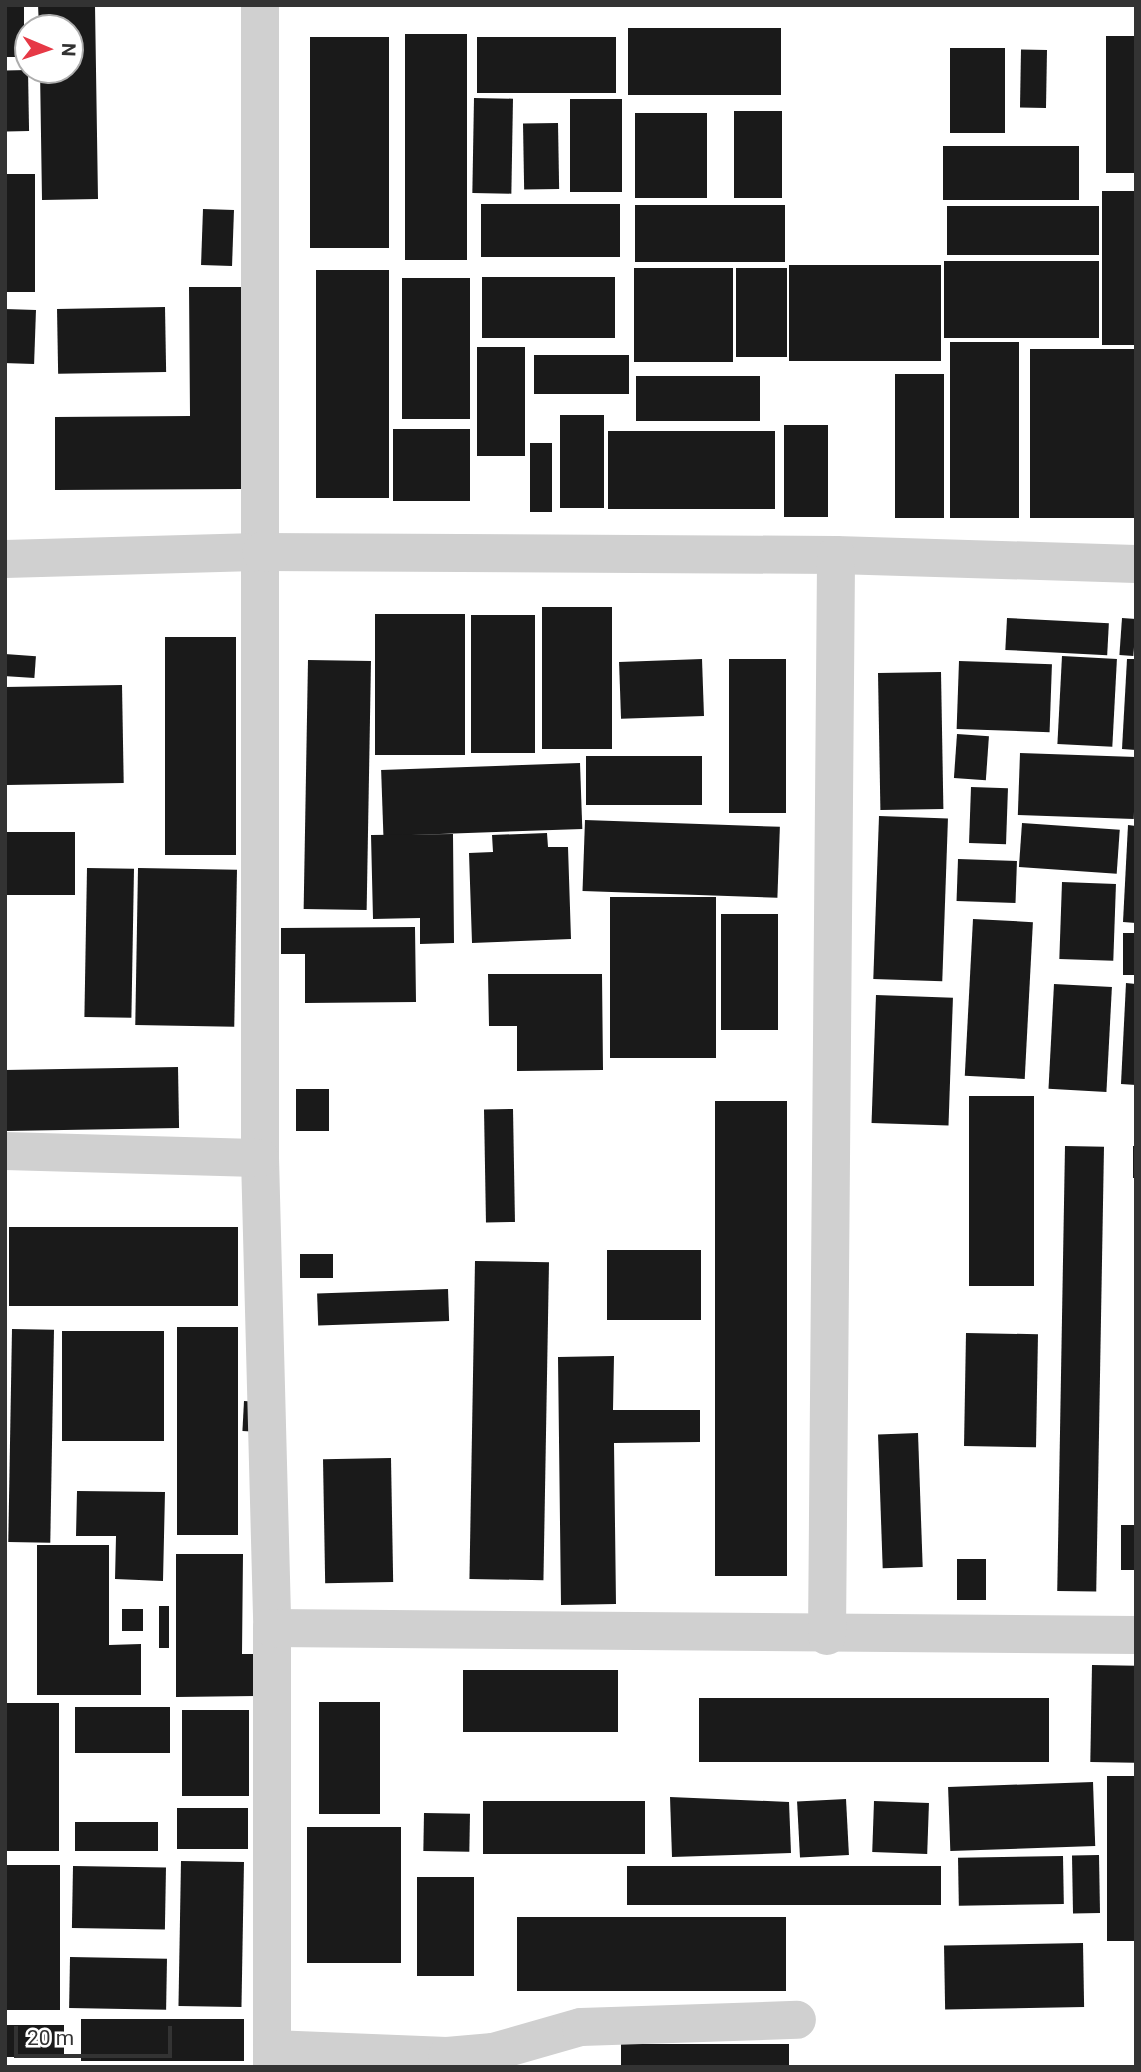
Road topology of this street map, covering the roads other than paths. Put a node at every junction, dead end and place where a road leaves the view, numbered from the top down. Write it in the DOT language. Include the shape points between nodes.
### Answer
graph roads {
  1 [pos="260,5"];
  2 [pos="261,552"];
  3 [pos="836,555"];
  4 [pos="5,559"];
  5 [pos="1136,564"];
  6 [pos="5,1151"];
  7 [pos="260,1158"];
  8 [pos="272,1628"];
  9 [pos="1136,1635"];
  10 [pos="827,1636"];
  11 [pos="797,2020"];
  12 [pos="272,2058"];
  1 -- 2 [label="street"];
  2 -- 3 [label="street"];
  2 -- 4 [label="street"];
  2 -- 7 [label="street"];
  3 -- 5 [label="street"];
  3 -- 10 [label="street"];
  6 -- 7 [label="street"];
  7 -- 8 [label="street"];
  8 -- 10 [label="street"];
  8 -- 12 [label="street"];
  9 -- 10 [label="street"];
  11 -- 12 [label="street" via="581,2027 493,2052 447,2056"];
}
